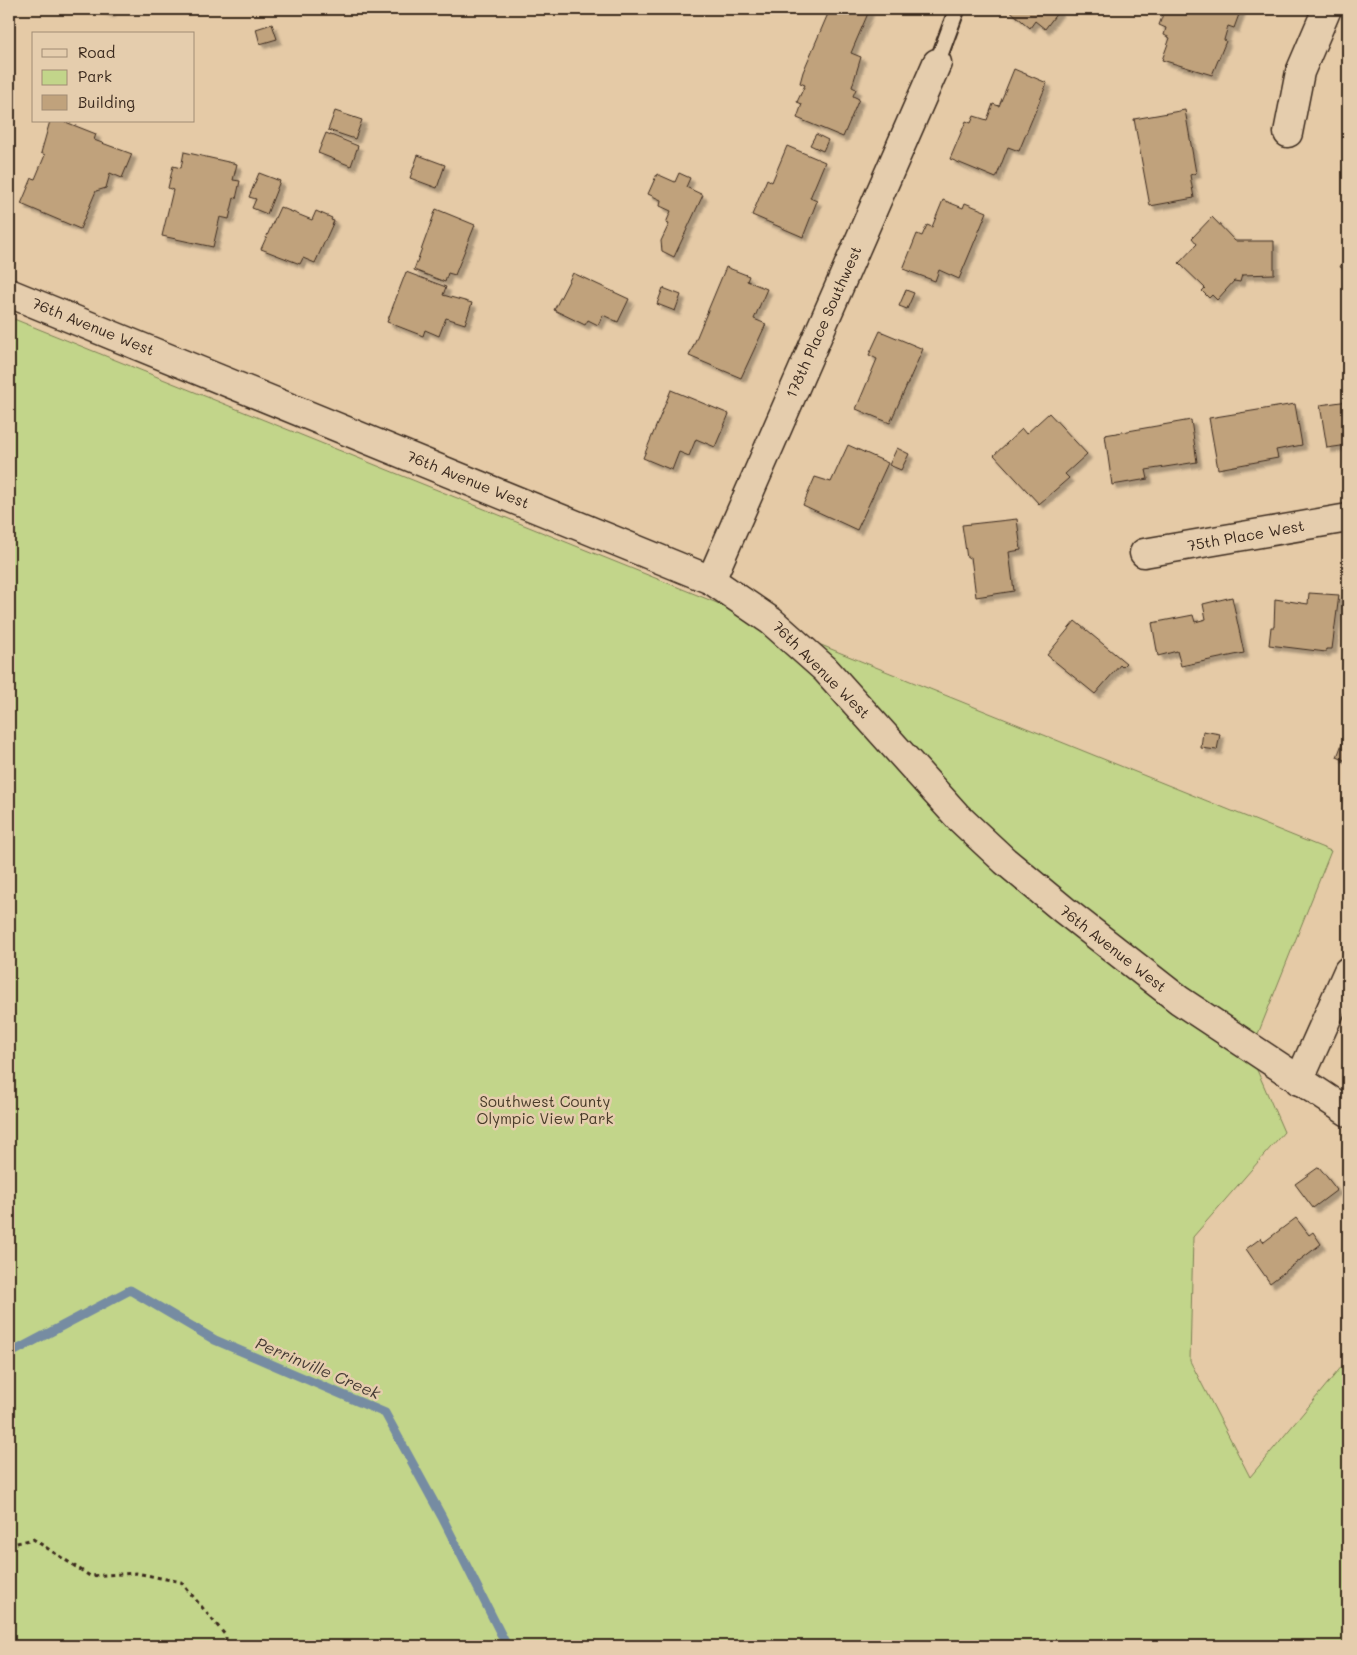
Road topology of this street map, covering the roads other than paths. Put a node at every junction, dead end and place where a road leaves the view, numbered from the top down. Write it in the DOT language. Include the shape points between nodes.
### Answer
graph roads {
  1 [pos="957,9"];
  2 [pos="1327,9"];
  3 [pos="937,63"];
  4 [pos="1288,133"];
  5 [pos="9,293"];
  6 [pos="1348,518"];
  7 [pos="1144,553"];
  8 [pos="711,580"];
  9 [pos="1348,970"];
  10 [pos="1300,1081"];
  11 [pos="1348,1112"];
  1 -- 3 [label="lane"];
  2 -- 4 [label="street" via="1300,72"];
  3 -- 8 [label="street, 178th Place Southwest"];
  5 -- 8 [label="street, 76th Avenue West"];
  6 -- 7 [label="street, 75th Place West"];
  8 -- 10 [label="street, 76th Avenue West" via="771,621 824,670 958,817 1012,868 1180,1000"];
  9 -- 10 [label="street"];
  10 -- 11 [label="street, 76th Avenue West"];
}
